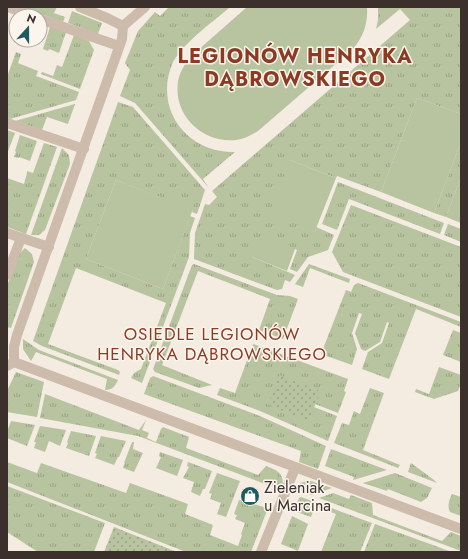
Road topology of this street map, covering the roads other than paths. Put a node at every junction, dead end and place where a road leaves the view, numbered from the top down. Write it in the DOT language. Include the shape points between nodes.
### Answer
graph roads {
  1 [pos="80,7"];
  2 [pos="144,7"];
  3 [pos="48,21"];
  4 [pos="123,26"];
  5 [pos="119,46"];
  6 [pos="7,122"];
  7 [pos="84,149"];
  8 [pos="7,232"];
  9 [pos="21,238"];
  10 [pos="49,247"];
  11 [pos="7,275"];
  12 [pos="10,364"];
  13 [pos="295,468"];
  14 [pos="461,529"];
  15 [pos="261,552"];
  1 -- 4 [label="street"];
  2 -- 4 [label="street"];
  3 -- 5 [label="street"];
  4 -- 5 [label="street"];
  5 -- 7 [label="street"];
  6 -- 7 [label="street"];
  7 -- 10 [label="street"];
  8 -- 9 [label="street"];
  9 -- 10 [label="street"];
  9 -- 11 [label="street"];
  10 -- 12 [label="street" via="17,335"];
  12 -- 13 [label="street"];
  13 -- 14 [label="street"];
  13 -- 15 [label="street"];
}
